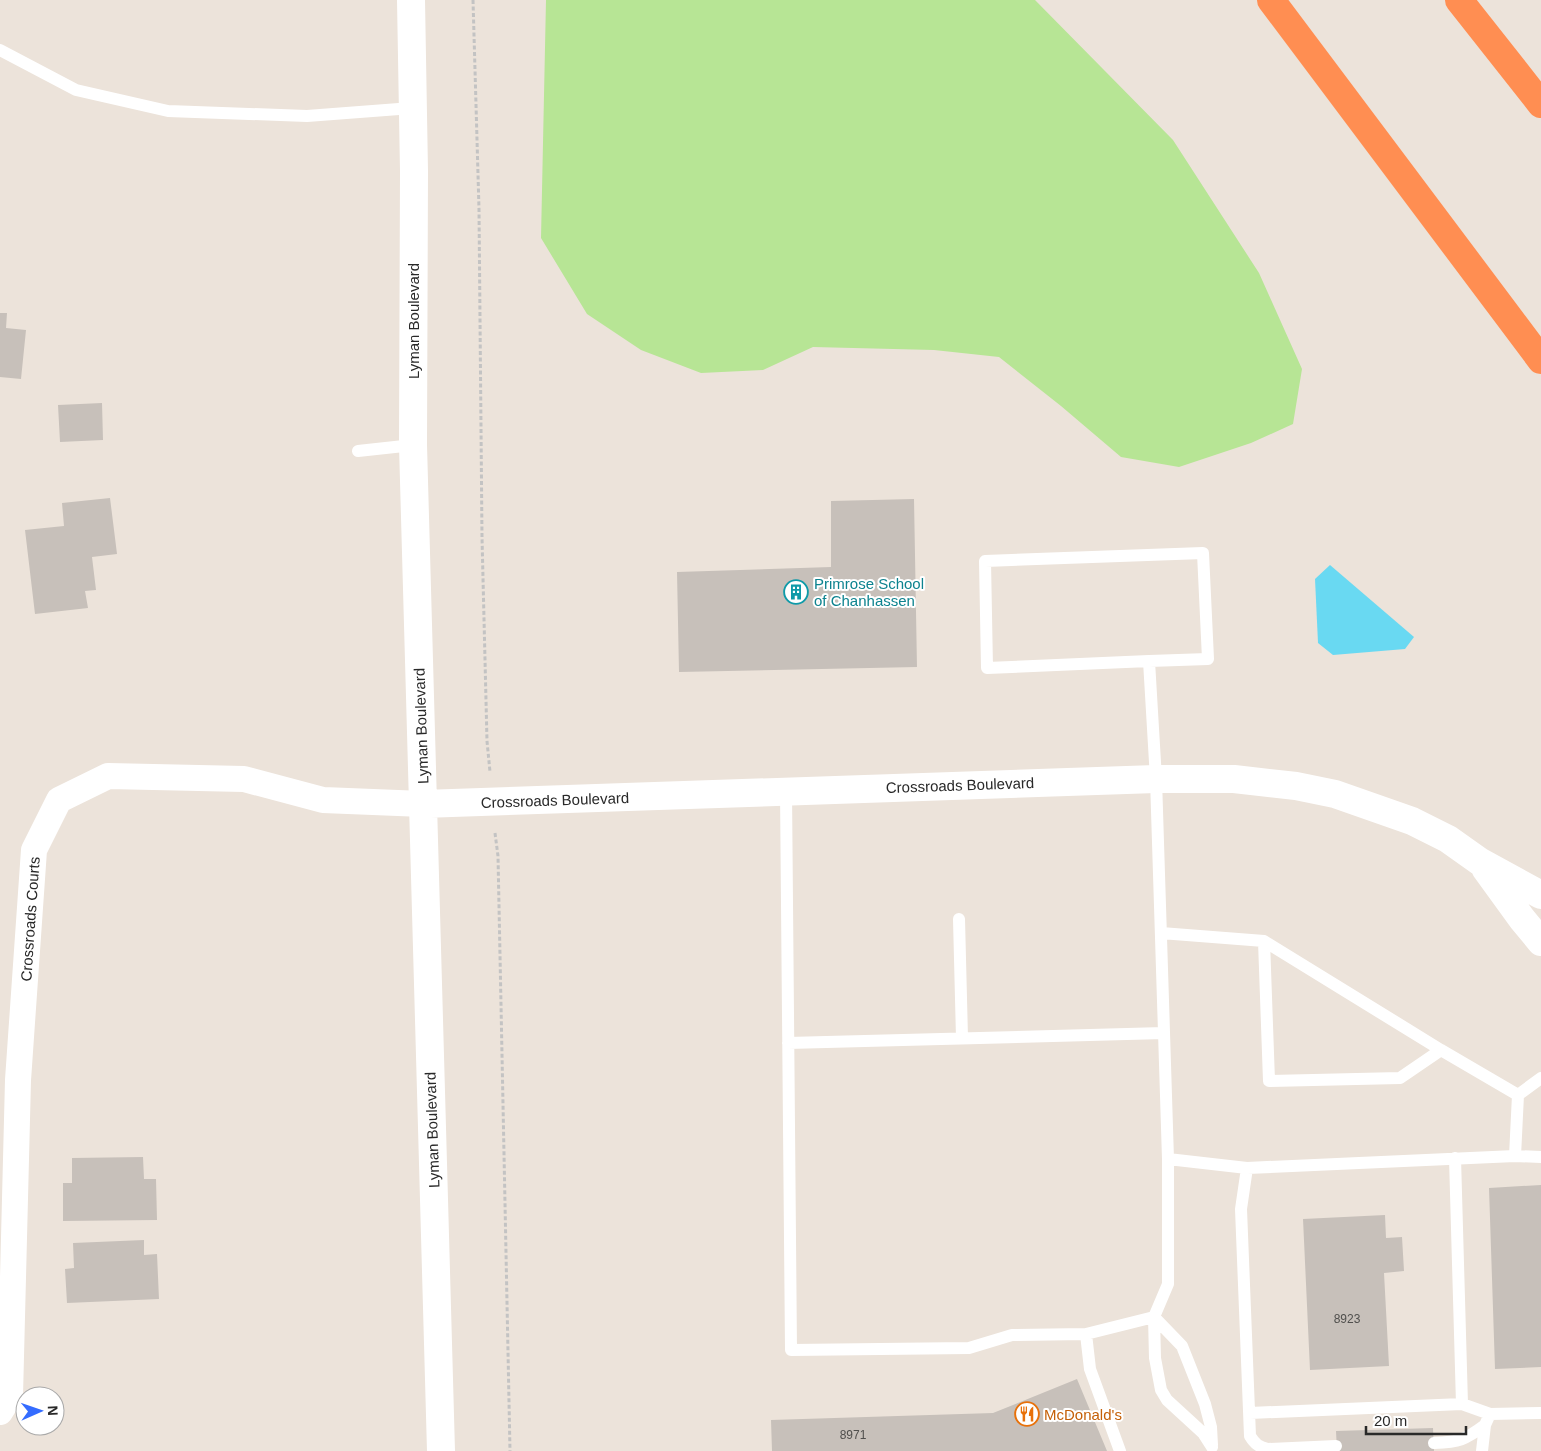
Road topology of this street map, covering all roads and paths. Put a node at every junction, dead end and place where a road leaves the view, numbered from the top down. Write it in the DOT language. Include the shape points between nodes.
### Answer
graph roads {
  1 [pos="411,0"];
  2 [pos="473,0"];
  3 [pos="1271,0"];
  4 [pos="1459,0"];
  5 [pos="0,50"];
  6 [pos="1541,104"];
  7 [pos="412,108"];
  8 [pos="1541,360"];
  9 [pos="413,445"];
  10 [pos="358,451"];
  11 [pos="1149,661"];
  12 [pos="1156,779"];
  13 [pos="786,791"];
  14 [pos="492,802"];
  15 [pos="423,804"];
  16 [pos="1480,861"];
  17 [pos="1541,895"];
  18 [pos="959,919"];
  19 [pos="1160,933"];
  20 [pos="1264,941"];
  21 [pos="1541,942"];
  22 [pos="1164,1033"];
  23 [pos="962,1038"];
  24 [pos="788,1042"];
  25 [pos="1441,1050"];
  26 [pos="1541,1078"];
  27 [pos="1518,1095"];
  28 [pos="1515,1156"];
  29 [pos="1541,1157"];
  30 [pos="1455,1158"];
  31 [pos="1168,1159"];
  32 [pos="1247,1168"];
  33 [pos="1154,1317"];
  34 [pos="1086,1334"];
  35 [pos="1462,1404"];
  36 [pos="0,1412"];
  37 [pos="1250,1412"];
  38 [pos="1541,1413"];
  39 [pos="1488,1420"];
  40 [pos="1250,1436"];
  41 [pos="1434,1443"];
  42 [pos="1336,1446"];
  43 [pos="1212,1449"];
  44 [pos="441,1451"];
  45 [pos="510,1451"];
  46 [pos="1120,1451"];
  47 [pos="1250,1451"];
  48 [pos="1482,1451"];
  1 -- 7 [label="main road, Lyman Boulevard"];
  2 -- 14 [label="path" via="482,537 487,741"];
  3 -- 8 [label="highway"];
  4 -- 6 [label="highway"];
  5 -- 7 [label="lane" via="76,90 168,111 307,116"];
  7 -- 9 [label="main road, Lyman Boulevard"];
  9 -- 10 [label="lane"];
  9 -- 15 [label="main road, Lyman Boulevard"];
  11 -- 11 [label="lane" via="1208,659 1203,553 985,561 987,668"];
  11 -- 12 [label="lane"];
  12 -- 13 [label="main road, Crossroads Boulevard"];
  12 -- 16 [label="main road, Crossroads Boulevard" via="1234,779 1335,794 1412,820"];
  12 -- 19 [label="lane"];
  13 -- 14 [label="main road, Crossroads Boulevard"];
  13 -- 24 [label="lane"];
  14 -- 15 [label="main road, Crossroads Boulevard"];
  14 -- 45 [label="path" via="498,856"];
  15 -- 36 [label="street, Crossroads Courts" via="323,800 244,779 108,776 59,800 34,850 18,1080 10,1396"];
  15 -- 44 [label="main road, Lyman Boulevard"];
  16 -- 17 [label="main road, Crossroads Boulevard"];
  16 -- 21 [label="main road, Crossroads Boulevard"];
  18 -- 23 [label="lane"];
  19 -- 20 [label="lane"];
  19 -- 22 [label="lane"];
  20 -- 25 [label="lane"];
  20 -- 25 [label="lane" via="1269,1081 1400,1078"];
  22 -- 23 [label="lane"];
  22 -- 31 [label="lane"];
  23 -- 24 [label="lane"];
  24 -- 34 [label="lane" via="791,1350 969,1348 1012,1335"];
  25 -- 27 [label="lane"];
  26 -- 27 [label="lane"];
  27 -- 28 [label="lane"];
  28 -- 29 [label="lane"];
  28 -- 30 [label="lane"];
  30 -- 32 [label="lane"];
  30 -- 35 [label="lane"];
  31 -- 32 [label="lane"];
  31 -- 33 [label="lane" via="1168,1284"];
  32 -- 37 [label="lane" via="1241,1209"];
  33 -- 34 [label="lane"];
  33 -- 43 [label="lane" via="1182,1346 1205,1404"];
  33 -- 43 [label="lane" via="1155,1358 1162,1390 1167,1400 1203,1433"];
  34 -- 46 [label="lane" via="1090,1370"];
  35 -- 37 [label="lane"];
  35 -- 39 [label="lane"];
  37 -- 40 [label="lane"];
  38 -- 39 [label="lane"];
  39 -- 41 [label="lane" via="1470,1436 1457,1442"];
  39 -- 48 [label="lane"];
  40 -- 42 [label="lane" via="1254,1443 1268,1449"];
  40 -- 47 [label="lane"];
}
